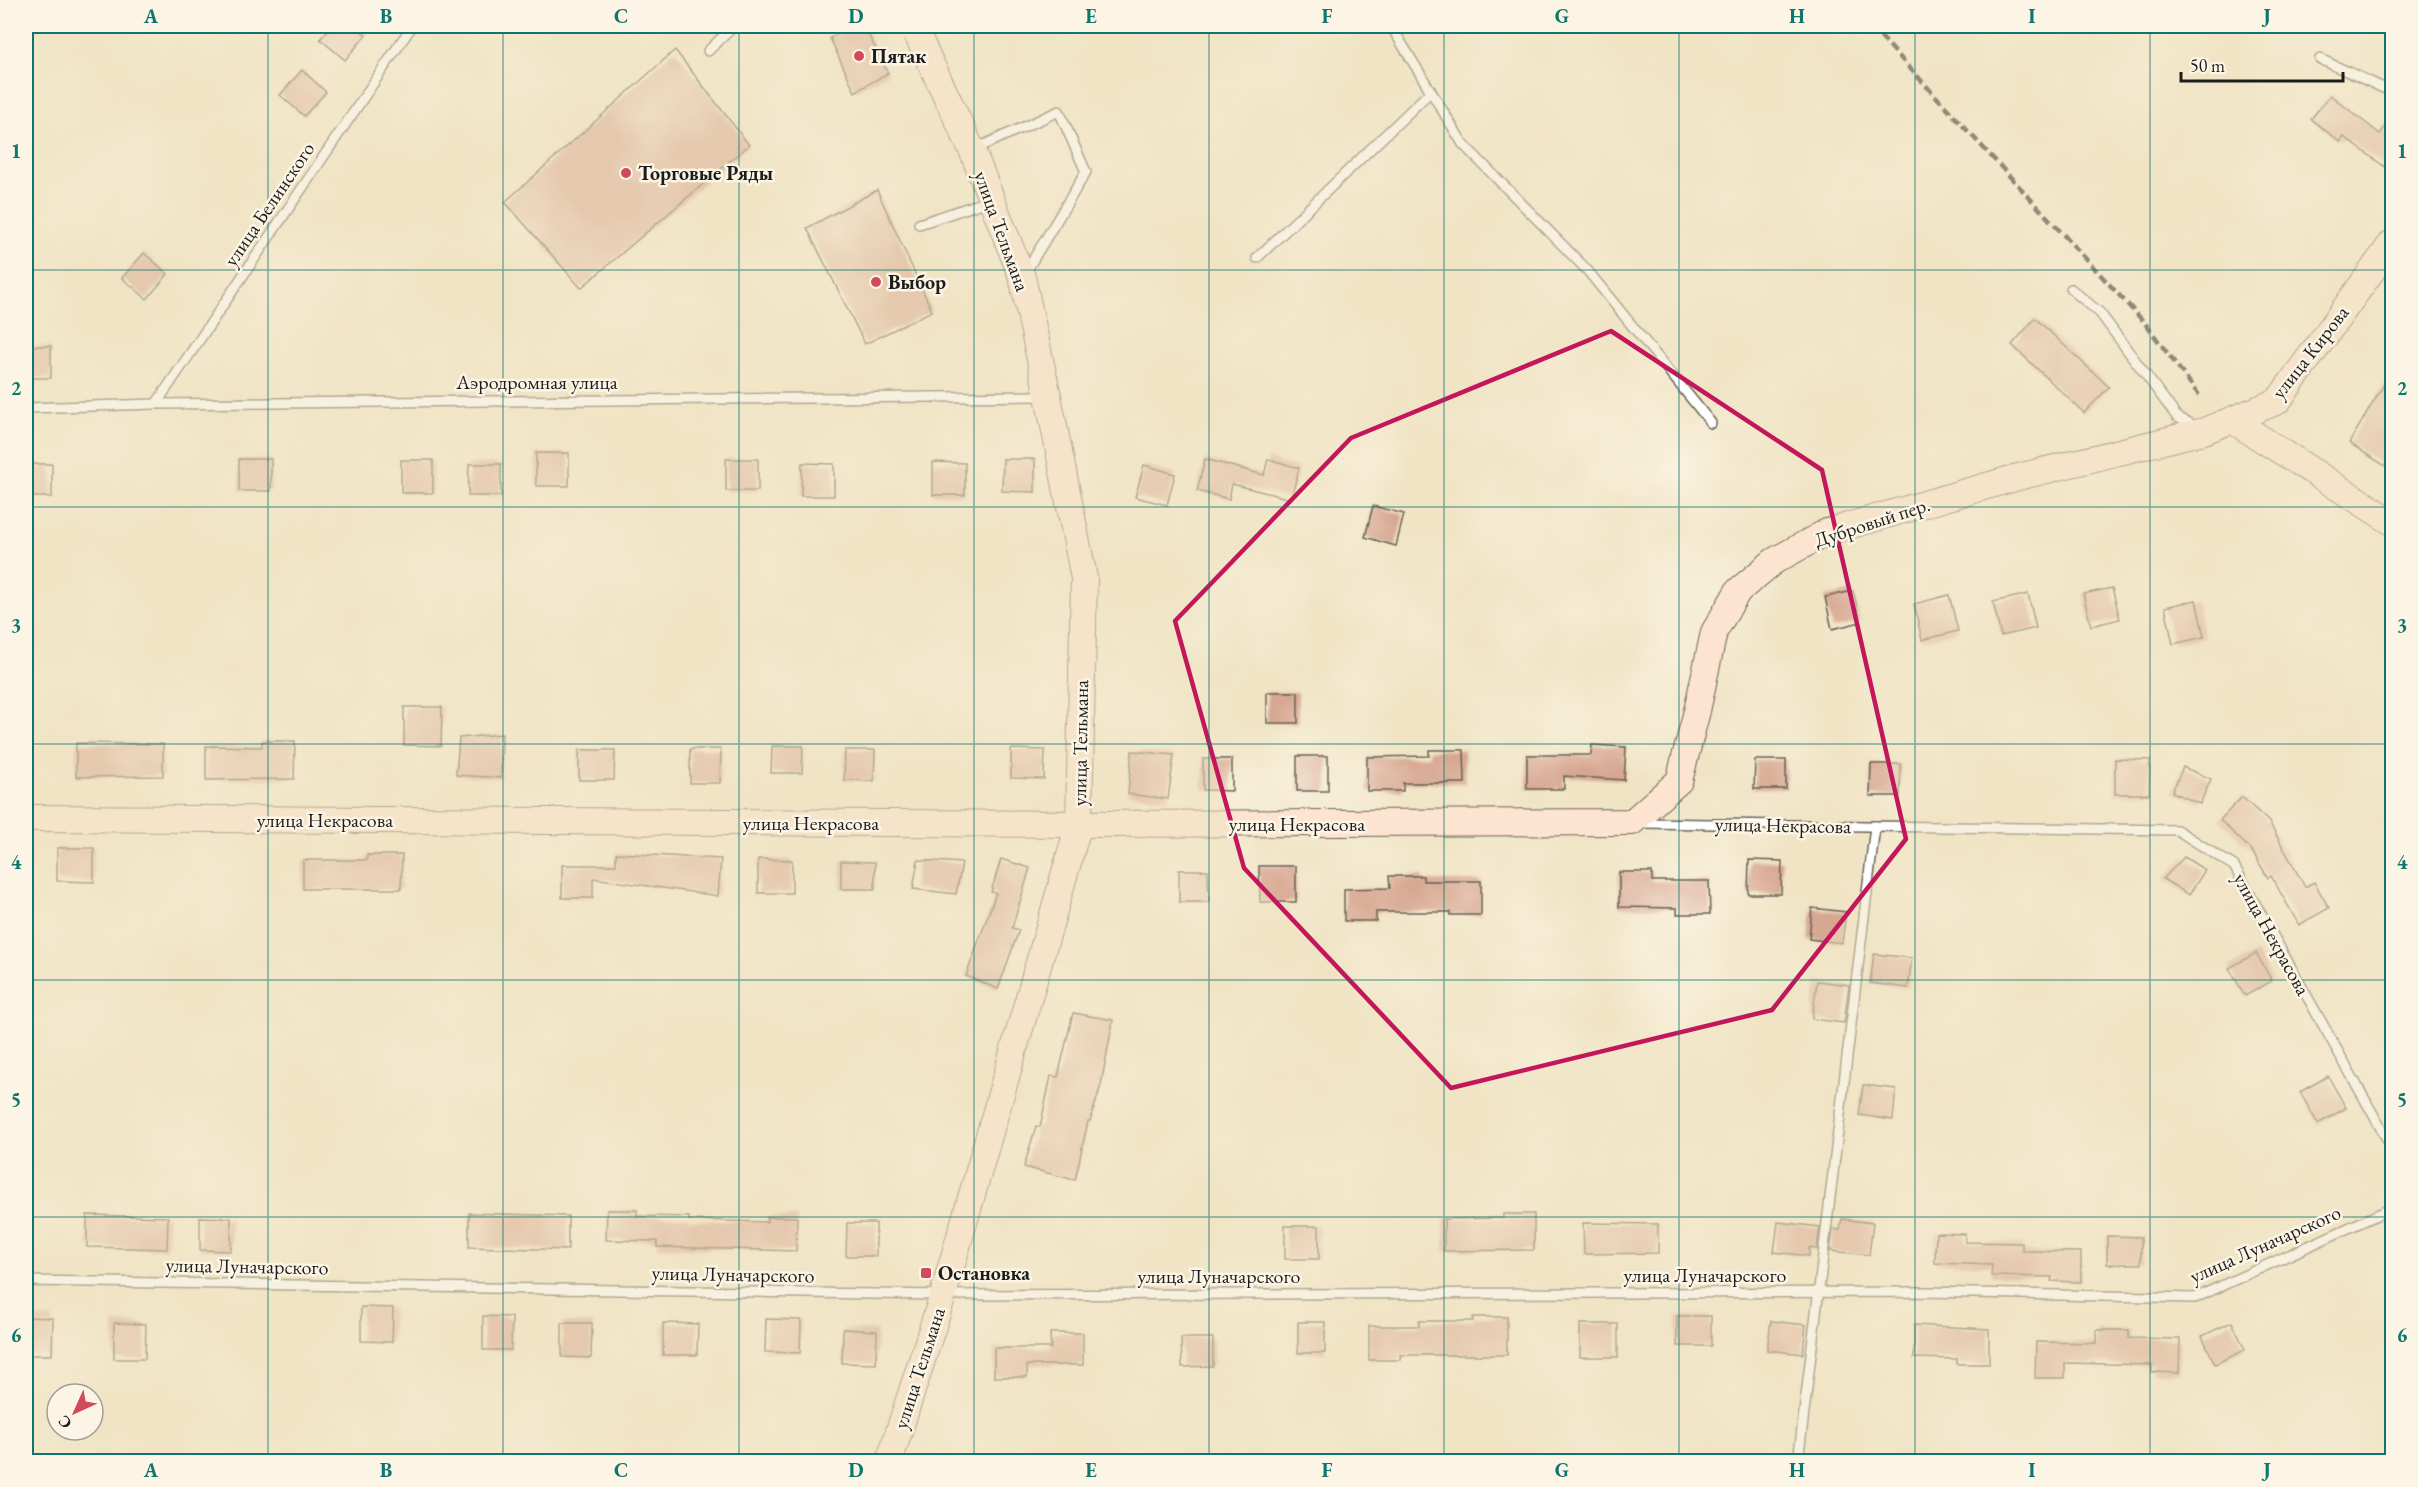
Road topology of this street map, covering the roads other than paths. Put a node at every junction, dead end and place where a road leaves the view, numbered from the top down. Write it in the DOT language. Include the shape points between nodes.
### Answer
graph roads {
  1 [pos="412,26"];
  2 [pos="734,26"];
  3 [pos="913,26"];
  4 [pos="1391,26"];
  5 [pos="708,51"];
  6 [pos="2320,58"];
  7 [pos="1431,91"];
  8 [pos="2392,92"];
  9 [pos="972,150"];
  10 [pos="991,200"];
  11 [pos="919,224"];
  12 [pos="2392,243"];
  13 [pos="1257,258"];
  14 [pos="1022,277"];
  15 [pos="2072,289"];
  16 [pos="1048,396"];
  17 [pos="156,404"];
  18 [pos="26,408"];
  19 [pos="2232,420"];
  20 [pos="1711,423"];
  21 [pos="2204,431"];
  22 [pos="2392,522"];
  23 [pos="26,818"];
  24 [pos="1632,822"];
  25 [pos="1078,824"];
  26 [pos="1875,826"];
  27 [pos="2392,1149"];
  28 [pos="2392,1208"];
  29 [pos="26,1281"];
  30 [pos="1818,1292"];
  31 [pos="943,1295"];
  32 [pos="889,1461"];
  33 [pos="1798,1461"];
  1 -- 17 [label="lane, улица Белинского"];
  2 -- 5 [label="lane"];
  3 -- 9 [label="street, улица Тельмана"];
  4 -- 7 [label="lane"];
  6 -- 8 [label="lane"];
  7 -- 13 [label="lane"];
  7 -- 20 [label="lane" via="1463,144 1587,270"];
  9 -- 10 [label="street, улица Тельмана"];
  9 -- 14 [label="lane" via="1059,111 1086,172"];
  10 -- 11 [label="lane"];
  10 -- 14 [label="street, улица Тельмана"];
  12 -- 19 [label="street, улица Кирова" via="2278,401"];
  14 -- 16 [label="street, улица Тельмана"];
  15 -- 21 [label="lane" via="2100,313 2177,417"];
  16 -- 17 [label="lane, Аэродромная улица"];
  16 -- 25 [label="street, улица Тельмана" via="1084,578"];
  17 -- 18 [label="lane, Аэродромная улица"];
  19 -- 21 [label="street, улица Кирова"];
  19 -- 22 [label="street"];
  21 -- 24 [label="street, Дубровый пер." via="2018,477 1827,532 1774,561 1738,591 1714,632 1679,781"];
  23 -- 25 [label="street, улица Некрасова"];
  24 -- 25 [label="street, улица Некрасова"];
  24 -- 26 [label="lane, улица Некрасова"];
  25 -- 31 [label="street, улица Тельмана"];
  26 -- 27 [label="lane, улица Некрасова" via="2178,830 2234,866"];
  26 -- 30 [label="lane"];
  28 -- 30 [label="lane, улица Луначарского" via="2195,1298"];
  29 -- 31 [label="lane, улица Луначарского"];
  30 -- 31 [label="lane, улица Луначарского"];
  30 -- 33 [label="lane"];
  31 -- 32 [label="street, улица Тельмана"];
}
